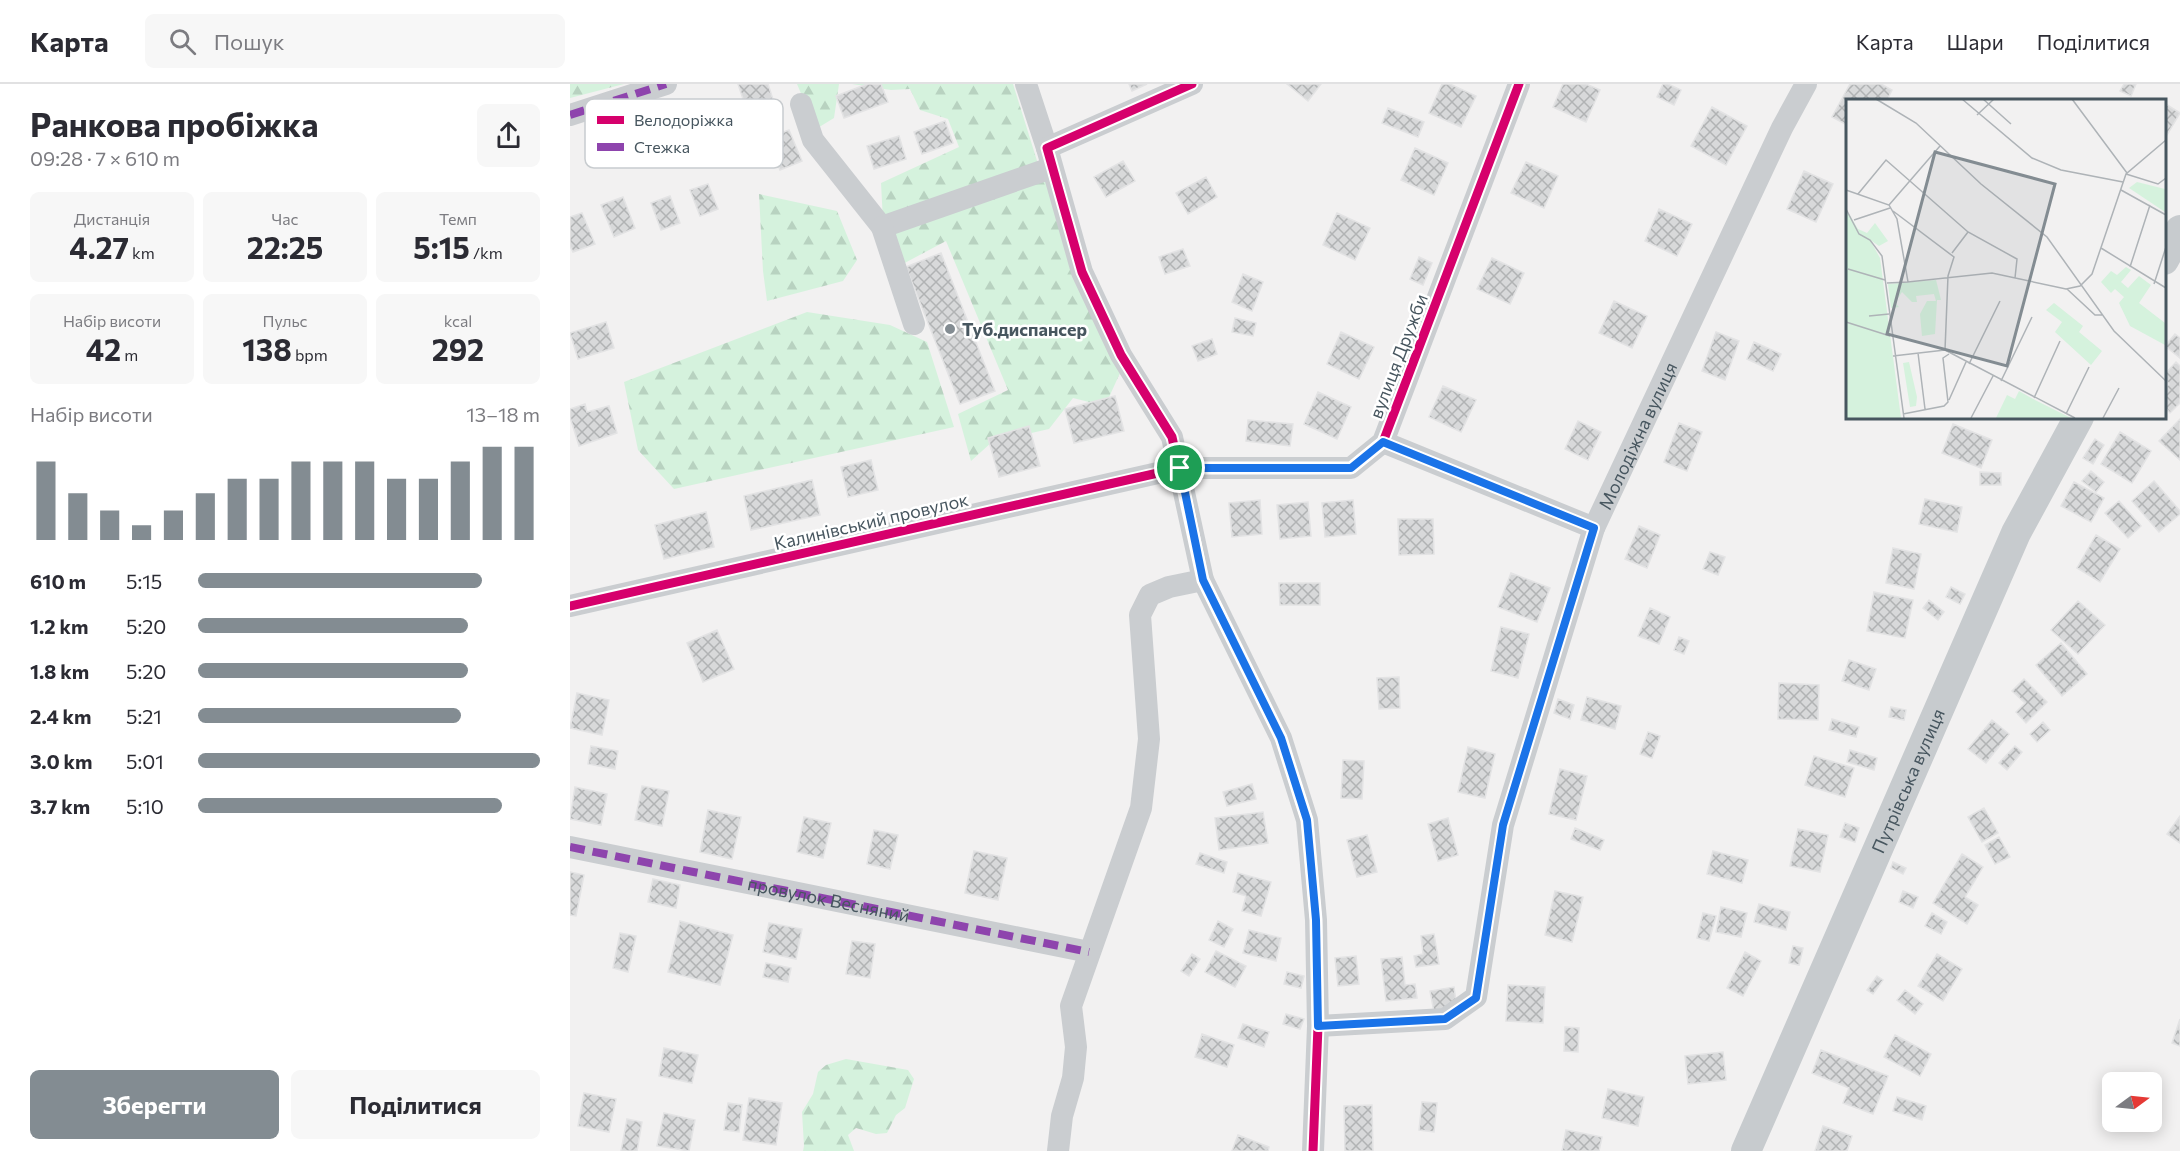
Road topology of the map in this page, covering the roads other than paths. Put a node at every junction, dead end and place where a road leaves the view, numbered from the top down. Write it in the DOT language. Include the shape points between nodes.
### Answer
graph roads {
  1 [pos="666,84"];
  2 [pos="1026,84"];
  3 [pos="1192,84"];
  4 [pos="1519,84"];
  5 [pos="1806,84"];
  6 [pos="621,99"];
  7 [pos="801,104"];
  8 [pos="585,111"];
  9 [pos="570,116"];
  10 [pos="1049,158"];
  11 [pos="882,227"];
  12 [pos="2180,230"];
  13 [pos="2165,256"];
  14 [pos="914,324"];
  15 [pos="2078,418"];
  16 [pos="1383,442"];
  17 [pos="1180,468"];
  18 [pos="1594,528"];
  19 [pos="1203,580"];
  20 [pos="570,606"];
  21 [pos="570,847"];
  22 [pos="1089,952"];
  23 [pos="1318,1026"];
  24 [pos="1058,1151"];
  25 [pos="1313,1151"];
  26 [pos="1746,1151"];
  1 -- 6 [label="street"];
  2 -- 10 [label="street"];
  3 -- 10 [label="street"];
  4 -- 16 [label="street, вулиця Дружби"];
  5 -- 18 [label="street, Молодіжна вулиця"];
  7 -- 11 [label="street" via="813,140"];
  8 -- 9 [label="street"];
  10 -- 11 [label="street"];
  10 -- 17 [label="street" via="1082,272 1121,355 1172,437"];
  11 -- 14 [label="street"];
  12 -- 13 [label="main road"];
  15 -- 26 [label="main road, Путрівська вулиця" via="2016,533"];
  16 -- 17 [label="street, вулиця Дружби" via="1351,468"];
  16 -- 18 [label="street"];
  17 -- 19 [label="street"];
  17 -- 20 [label="street, Калинівський провулок"];
  18 -- 23 [label="street, Молодіжна вулиця" via="1503,825 1476,998 1445,1019"];
  19 -- 22 [label="street" via="1150,595 1140,615 1149,739 1141,808"];
  19 -- 23 [label="street" via="1281,738 1307,820 1316,920"];
  21 -- 22 [label="street, провулок Весняний"];
  22 -- 24 [label="street" via="1071,1006 1076,1047"];
  23 -- 25 [label="street"];
}
